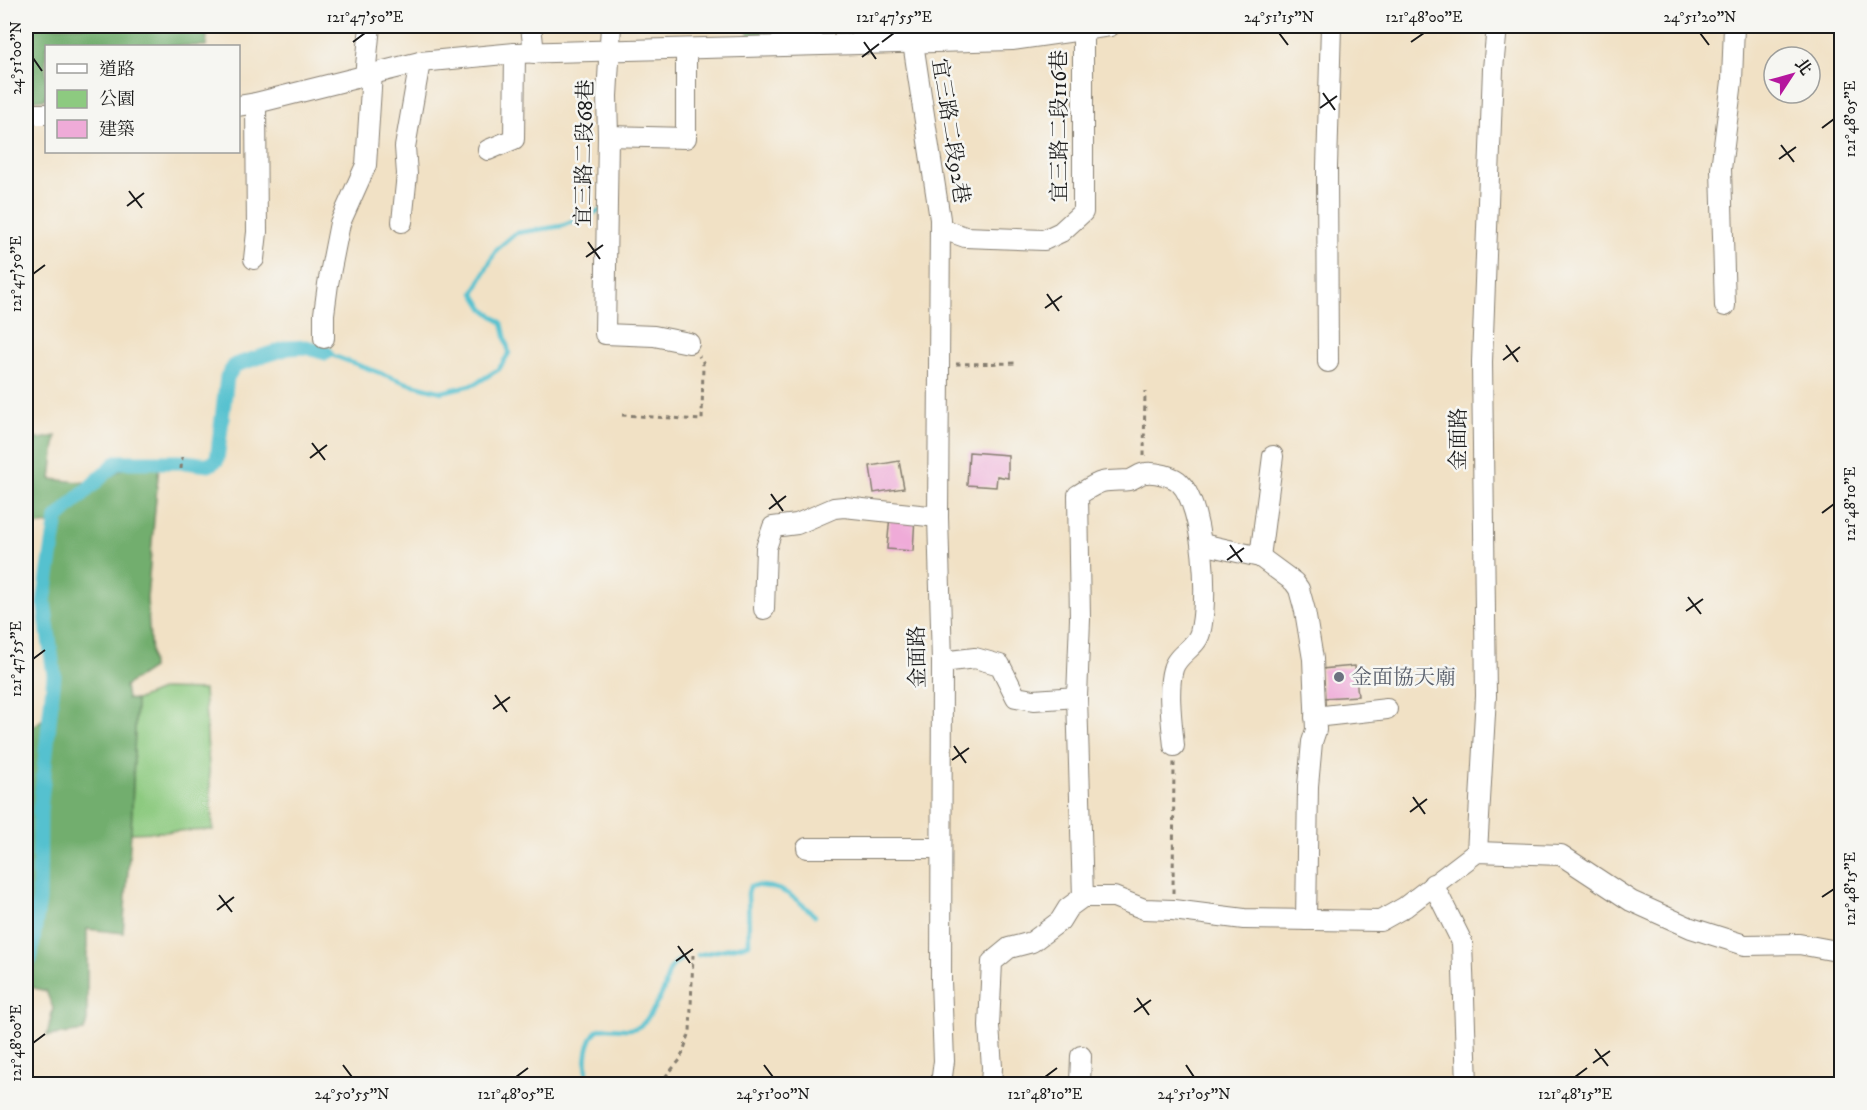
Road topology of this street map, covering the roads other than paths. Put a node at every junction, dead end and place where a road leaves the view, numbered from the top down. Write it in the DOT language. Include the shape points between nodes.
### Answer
graph roads {
  1 [pos="370,26"];
  2 [pos="531,26"];
  3 [pos="611,26"];
  4 [pos="1110,26"];
  5 [pos="1330,26"];
  6 [pos="1497,26"];
  7 [pos="1734,26"];
  8 [pos="1083,30"];
  9 [pos="913,43"];
  10 [pos="686,49"];
  11 [pos="610,51"];
  12 [pos="524,53"];
  13 [pos="420,62"];
  14 [pos="368,75"];
  15 [pos="247,105"];
  16 [pos="26,114"];
  17 [pos="45,114"];
  18 [pos="608,136"];
  19 [pos="488,150"];
  20 [pos="402,222"];
  21 [pos="940,228"];
  22 [pos="254,259"];
  23 [pos="1725,306"];
  24 [pos="324,338"];
  25 [pos="689,343"];
  26 [pos="1328,362"];
  27 [pos="1273,456"];
  28 [pos="938,517"];
  29 [pos="1202,544"];
  30 [pos="1260,557"];
  31 [pos="764,609"];
  32 [pos="942,662"];
  33 [pos="1077,697"];
  34 [pos="1387,709"];
  35 [pos="1315,717"];
  36 [pos="1174,746"];
  37 [pos="807,848"];
  38 [pos="941,848"];
  39 [pos="1477,852"];
  40 [pos="1433,884"];
  41 [pos="1083,897"];
  42 [pos="1306,920"];
  43 [pos="1842,952"];
  44 [pos="1081,1056"];
  45 [pos="941,1084"];
  46 [pos="991,1084"];
  47 [pos="1080,1084"];
  48 [pos="1467,1084"];
  1 -- 14 [label="street"];
  2 -- 12 [label="street"];
  3 -- 11 [label="street, 宜三路二段68巷"];
  4 -- 8 [label="street"];
  5 -- 26 [label="street"];
  6 -- 39 [label="street, 金面路" via="1482,362 1486,696"];
  7 -- 23 [label="street" via="1721,169"];
  8 -- 9 [label="street" via="1012,40"];
  8 -- 21 [label="street, 宜三路二段116巷" via="1083,212 1061,232 1044,240 966,237"];
  9 -- 10 [label="street"];
  9 -- 21 [label="street, 宜三路二段92巷"];
  10 -- 11 [label="street"];
  10 -- 18 [label="street" via="686,138"];
  11 -- 12 [label="street"];
  11 -- 18 [label="street, 宜三路二段68巷"];
  12 -- 13 [label="street"];
  12 -- 19 [label="street" via="514,139"];
  13 -- 14 [label="street"];
  13 -- 20 [label="street" via="405,147 407,174"];
  14 -- 15 [label="street"];
  14 -- 24 [label="street" via="366,165 340,224 324,314"];
  15 -- 22 [label="street" via="257,232"];
  16 -- 17 [label="street"];
  18 -- 25 [label="street, 宜三路二段68巷" via="605,333"];
  21 -- 28 [label="street, 金面路"];
  27 -- 30 [label="street"];
  28 -- 31 [label="street" via="844,507 797,524 773,527 766,548"];
  28 -- 32 [label="street, 金面路"];
  29 -- 30 [label="street"];
  29 -- 33 [label="street" via="1190,495 1179,481 1144,473 1131,480 1100,482 1078,495"];
  29 -- 36 [label="street" via="1200,635 1173,669 1170,709"];
  30 -- 35 [label="street" via="1299,589 1312,647"];
  32 -- 33 [label="street" via="975,658 1000,665 1016,697"];
  32 -- 38 [label="street, 金面路"];
  33 -- 41 [label="street"];
  34 -- 35 [label="street"];
  35 -- 42 [label="street" via="1308,786"];
  37 -- 38 [label="street"];
  38 -- 45 [label="street, 金面路"];
  39 -- 40 [label="street"];
  39 -- 43 [label="street" via="1561,855 1631,901 1691,928 1745,945 1799,944"];
  40 -- 42 [label="street" via="1380,921"];
  40 -- 48 [label="street" via="1462,942"];
  41 -- 42 [label="street" via="1114,897 1144,909 1244,919"];
  41 -- 46 [label="street" via="1032,942 1009,948 992,962"];
  44 -- 47 [label="street"];
}
